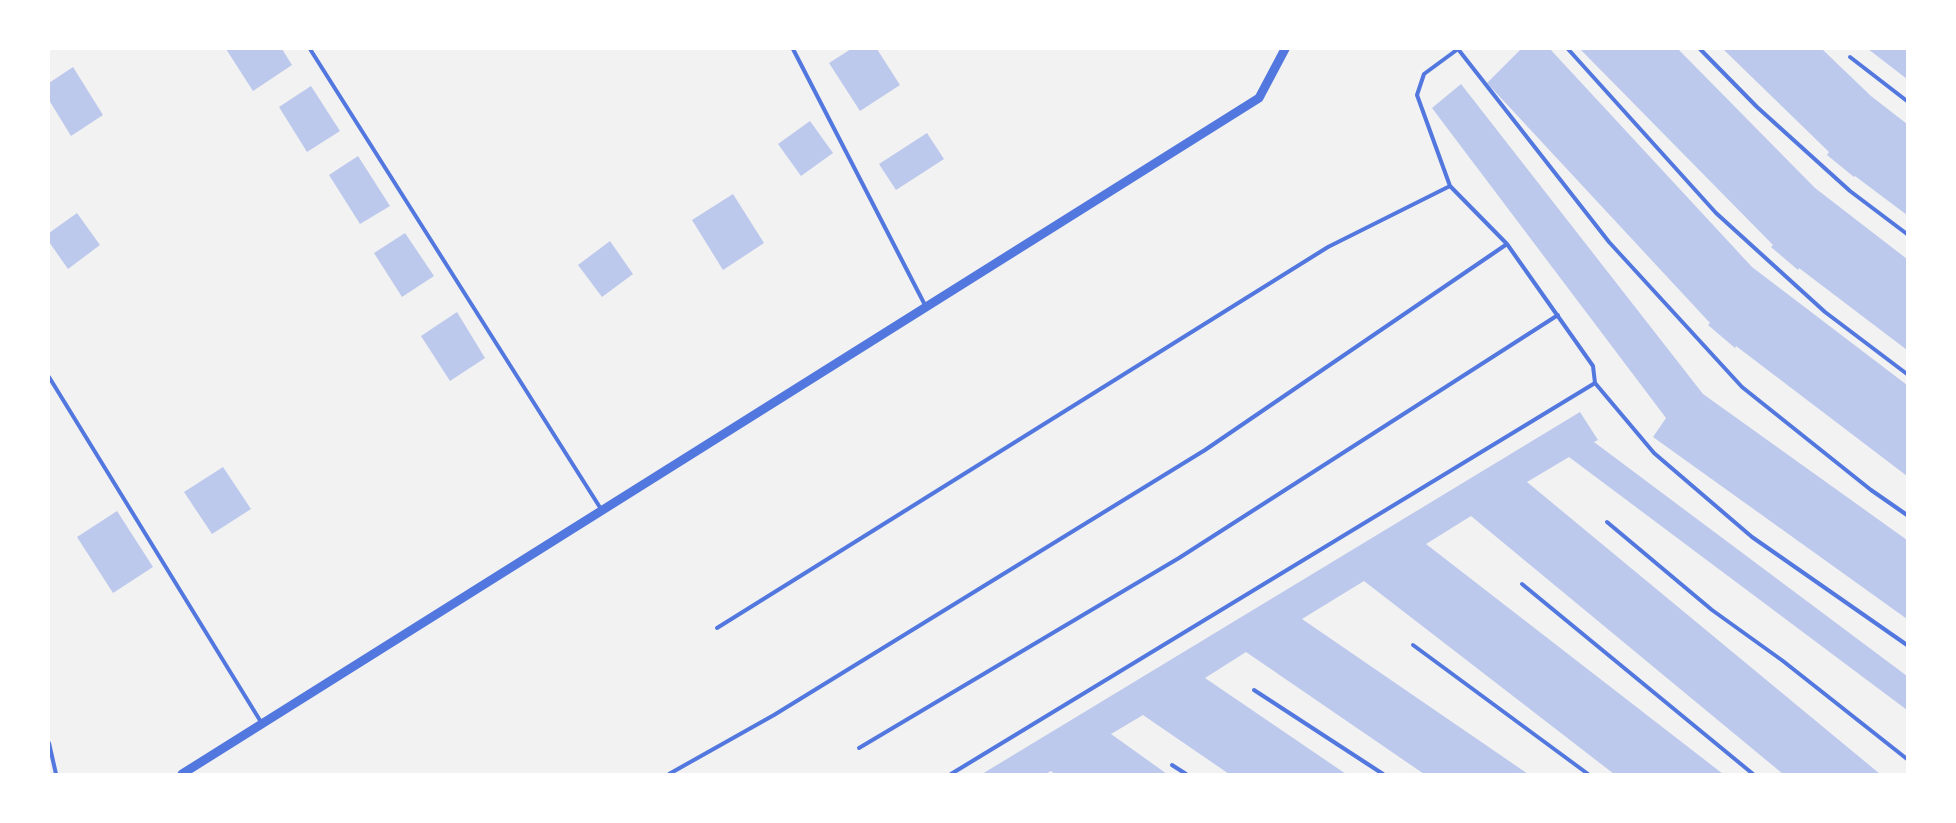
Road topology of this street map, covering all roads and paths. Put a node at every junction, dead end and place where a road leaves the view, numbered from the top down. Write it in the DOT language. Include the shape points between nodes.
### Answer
graph roads {
  1 [pos="310,49"];
  2 [pos="792,49"];
  3 [pos="1285,49"];
  4 [pos="1458,49"];
  5 [pos="1568,49"];
  6 [pos="1700,49"];
  7 [pos="1850,57"];
  8 [pos="1907,101"];
  9 [pos="1450,186"];
  10 [pos="1907,234"];
  11 [pos="1507,244"];
  12 [pos="926,307"];
  13 [pos="1558,315"];
  14 [pos="1907,374"];
  15 [pos="49,377"];
  16 [pos="1595,383"];
  17 [pos="602,511"];
  18 [pos="1907,515"];
  19 [pos="1607,522"];
  20 [pos="1522,584"];
  21 [pos="717,628"];
  22 [pos="1413,645"];
  23 [pos="1907,645"];
  24 [pos="1254,690"];
  25 [pos="262,724"];
  26 [pos="49,743"];
  27 [pos="859,748"];
  28 [pos="1907,759"];
  29 [pos="1172,765"];
  30 [pos="56,774"];
  31 [pos="182,774"];
  32 [pos="669,774"];
  33 [pos="951,774"];
  34 [pos="1186,774"];
  35 [pos="1383,774"];
  36 [pos="1588,774"];
  37 [pos="1753,774"];
  1 -- 17 [label="lane"];
  2 -- 12 [label="lane"];
  3 -- 12 [label="street" via="1259,98"];
  4 -- 9 [label="lane" via="1424,74 1417,94"];
  4 -- 18 [label="lane" via="1609,242 1742,387"];
  5 -- 14 [label="lane" via="1716,213 1825,312"];
  6 -- 10 [label="lane" via="1757,107 1843,184"];
  7 -- 8 [label="lane"];
  9 -- 11 [label="lane"];
  9 -- 21 [label="lane" via="1328,247"];
  11 -- 13 [label="lane"];
  11 -- 32 [label="lane" via="1205,450 774,715"];
  12 -- 17 [label="street"];
  13 -- 16 [label="lane" via="1593,366"];
  13 -- 27 [label="lane" via="1178,558"];
  15 -- 25 [label="lane"];
  16 -- 23 [label="lane" via="1654,454 1752,537"];
  16 -- 33 [label="lane"];
  17 -- 25 [label="street"];
  19 -- 28 [label="lane" via="1712,610 1783,661"];
  20 -- 37 [label="lane"];
  22 -- 36 [label="lane"];
  24 -- 35 [label="lane"];
  25 -- 31 [label="street"];
  26 -- 30 [label="lane"];
  29 -- 34 [label="lane"];
}
